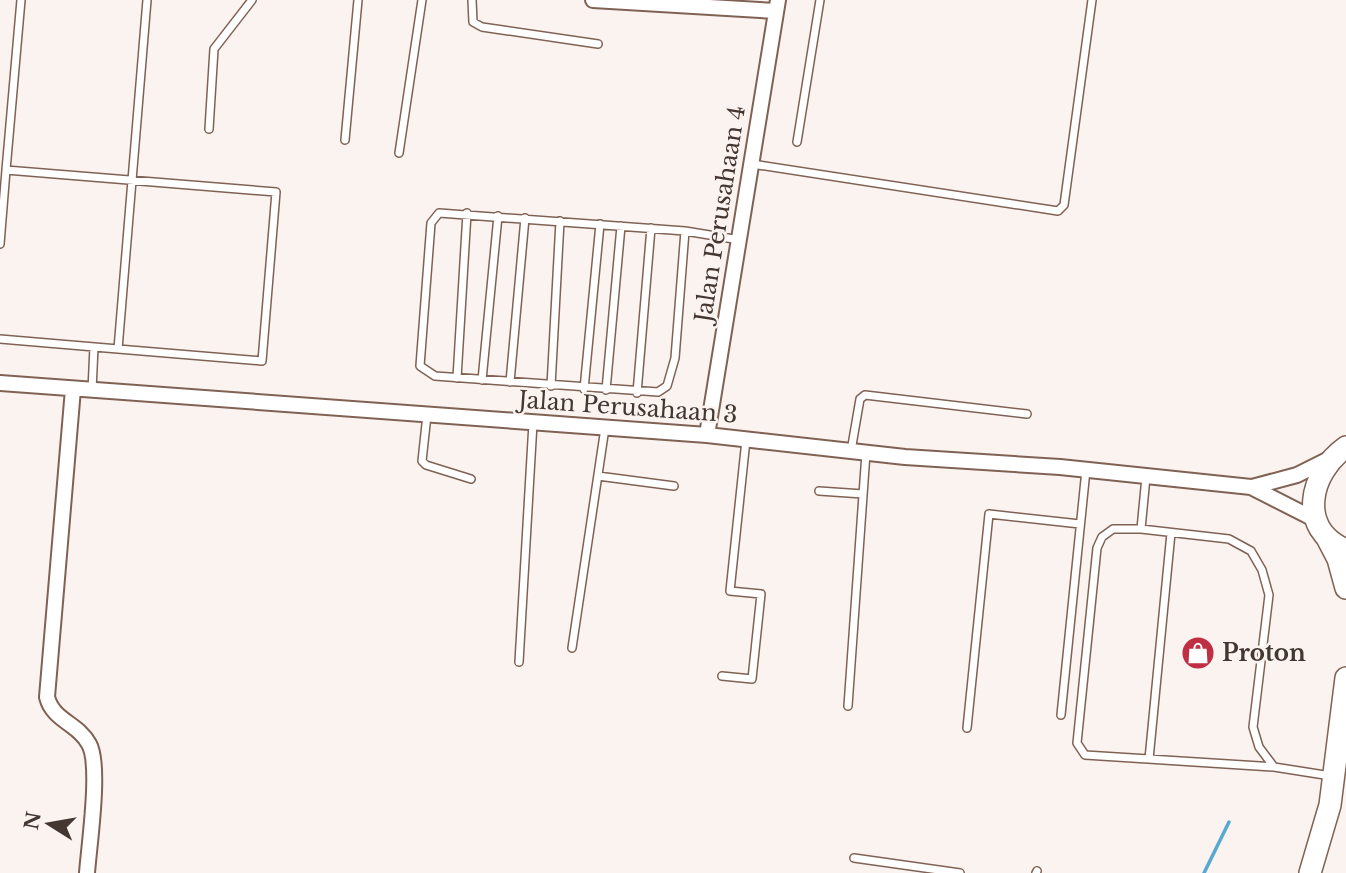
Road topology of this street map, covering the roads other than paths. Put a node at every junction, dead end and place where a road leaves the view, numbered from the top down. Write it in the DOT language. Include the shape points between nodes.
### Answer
graph roads {
  1 [pos="21,0"];
  2 [pos="147,0"];
  3 [pos="252,0"];
  4 [pos="358,0"];
  5 [pos="422,0"];
  6 [pos="472,0"];
  7 [pos="593,0"];
  8 [pos="820,0"];
  9 [pos="1091,0"];
  10 [pos="777,6"];
  11 [pos="598,44"];
  12 [pos="209,129"];
  13 [pos="345,140"];
  14 [pos="797,142"];
  15 [pos="399,153"];
  16 [pos="752,164"];
  17 [pos="6,170"];
  18 [pos="134,179"];
  19 [pos="467,213"];
  20 [pos="498,216"];
  21 [pos="524,218"];
  22 [pos="560,221"];
  23 [pos="600,224"];
  24 [pos="621,226"];
  25 [pos="651,228"];
  26 [pos="685,231"];
  27 [pos="740,240"];
  28 [pos="0,244"];
  29 [pos="0,339"];
  30 [pos="94,347"];
  31 [pos="118,349"];
  32 [pos="457,378"];
  33 [pos="482,380"];
  34 [pos="510,382"];
  35 [pos="0,383"];
  36 [pos="551,386"];
  37 [pos="584,388"];
  38 [pos="73,389"];
  39 [pos="92,390"];
  40 [pos="606,390"];
  41 [pos="637,393"];
  42 [pos="1027,414"];
  43 [pos="428,415"];
  44 [pos="533,422"];
  45 [pos="605,427"];
  46 [pos="707,435"];
  47 [pos="746,439"];
  48 [pos="859,452"];
  49 [pos="1338,453"];
  50 [pos="1086,470"];
  51 [pos="598,475"];
  52 [pos="1146,477"];
  53 [pos="471,479"];
  54 [pos="674,485"];
  55 [pos="1251,487"];
  56 [pos="819,491"];
  57 [pos="863,494"];
  58 [pos="1080,524"];
  59 [pos="1141,529"];
  60 [pos="1322,529"];
  61 [pos="1171,533"];
  62 [pos="1346,550"];
  63 [pos="1346,588"];
  64 [pos="572,648"];
  65 [pos="519,662"];
  66 [pos="722,676"];
  67 [pos="1346,678"];
  68 [pos="848,706"];
  69 [pos="1061,715"];
  70 [pos="967,728"];
  71 [pos="1149,759"];
  72 [pos="1275,766"];
  73 [pos="1334,776"];
  74 [pos="854,858"];
  75 [pos="87,873"];
  76 [pos="960,873"];
  77 [pos="1310,873"];
  1 -- 17 [label="lane"];
  2 -- 18 [label="lane"];
  3 -- 12 [label="lane" via="214,49"];
  4 -- 13 [label="lane"];
  5 -- 15 [label="lane"];
  6 -- 11 [label="lane" via="473,22 482,27"];
  7 -- 10 [label="street"];
  8 -- 14 [label="lane"];
  9 -- 16 [label="lane" via="1064,205 1058,211"];
  10 -- 16 [label="street, Jalan Perusahaan 4"];
  16 -- 27 [label="street, Jalan Perusahaan 4"];
  17 -- 18 [label="lane"];
  17 -- 28 [label="lane"];
  18 -- 31 [label="lane"];
  18 -- 31 [label="lane" via="276,192 262,361"];
  19 -- 20 [label="lane"];
  19 -- 32 [label="lane"];
  19 -- 32 [label="lane" via="439,213 431,223 418,359 425,372"];
  20 -- 21 [label="lane"];
  20 -- 33 [label="lane"];
  21 -- 22 [label="lane"];
  21 -- 34 [label="lane"];
  22 -- 23 [label="lane"];
  22 -- 36 [label="lane"];
  23 -- 24 [label="lane"];
  23 -- 37 [label="lane"];
  24 -- 25 [label="lane"];
  24 -- 40 [label="lane"];
  25 -- 26 [label="lane"];
  25 -- 41 [label="lane"];
  26 -- 27 [label="lane"];
  26 -- 41 [label="lane" via="672,374 658,392"];
  27 -- 46 [label="street, Jalan Perusahaan 4"];
  29 -- 30 [label="lane"];
  30 -- 31 [label="lane"];
  30 -- 39 [label="lane"];
  32 -- 33 [label="lane"];
  33 -- 34 [label="lane"];
  34 -- 36 [label="lane"];
  35 -- 38 [label="street, Jalan Perusahaan 3"];
  36 -- 37 [label="lane"];
  37 -- 40 [label="lane"];
  38 -- 39 [label="street, Jalan Perusahaan 3"];
  38 -- 75 [label="street" via="47,697 50,709 90,745 94,765"];
  39 -- 43 [label="street, Jalan Perusahaan 3"];
  40 -- 41 [label="lane"];
  42 -- 48 [label="lane" via="865,395 860,398"];
  43 -- 44 [label="street, Jalan Perusahaan 3"];
  43 -- 53 [label="lane" via="422,461"];
  44 -- 45 [label="street, Jalan Perusahaan 3"];
  44 -- 65 [label="lane"];
  45 -- 46 [label="street, Jalan Perusahaan 3"];
  45 -- 51 [label="lane"];
  46 -- 47 [label="street, Jalan Perusahaan 3"];
  47 -- 48 [label="street, Jalan Perusahaan 3"];
  47 -- 66 [label="lane" via="730,591 761,594 752,679"];
  48 -- 50 [label="street, Jalan Perusahaan 3"];
  48 -- 57 [label="lane"];
  49 -- 55 [label="street" via="1297,475"];
  49 -- 60 [label="main road" via="1314,489"];
  50 -- 52 [label="street, Jalan Perusahaan 3"];
  50 -- 58 [label="lane"];
  51 -- 54 [label="lane"];
  51 -- 64 [label="lane"];
  52 -- 55 [label="street, Jalan Perusahaan 3"];
  52 -- 59 [label="lane"];
  55 -- 60 [label="street"];
  56 -- 57 [label="lane"];
  57 -- 68 [label="lane"];
  58 -- 69 [label="lane"];
  58 -- 70 [label="lane" via="989,514"];
  59 -- 61 [label="lane"];
  59 -- 71 [label="lane" via="1112,528 1097,548 1077,743 1085,755"];
  60 -- 62 [label="main road"];
  60 -- 63 [label="main road" via="1338,559"];
  61 -- 71 [label="lane"];
  61 -- 72 [label="lane" via="1229,539 1251,551 1262,570 1269,595 1253,727 1259,747"];
  67 -- 73 [label="main road"];
  71 -- 72 [label="lane"];
  72 -- 73 [label="lane"];
  73 -- 77 [label="main road" via="1325,828"];
  74 -- 76 [label="lane"];
}
